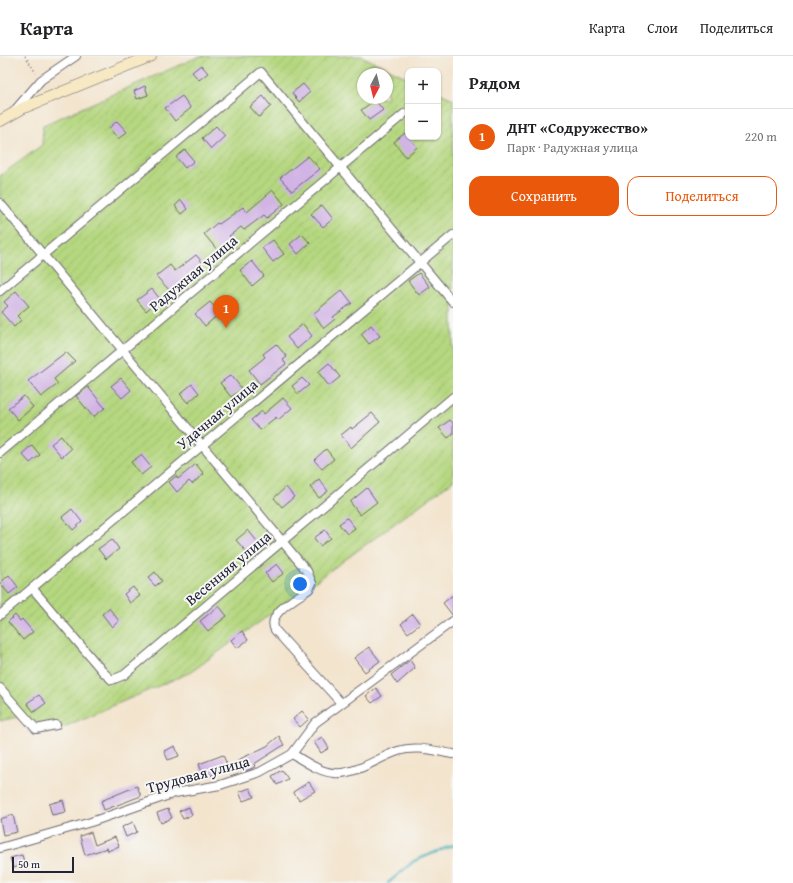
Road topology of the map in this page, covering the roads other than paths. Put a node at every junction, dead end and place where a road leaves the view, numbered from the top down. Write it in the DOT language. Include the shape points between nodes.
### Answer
graph roads {
  1 [pos="76,56"];
  2 [pos="151,56"];
  3 [pos="404,114"];
  4 [pos="10,115"];
  5 [pos="0,121"];
  6 [pos="341,167"];
  7 [pos="0,203"];
  8 [pos="453,235"];
  9 [pos="44,254"];
  10 [pos="420,263"];
  11 [pos="0,291"];
  12 [pos="453,302"];
  13 [pos="123,349"];
  14 [pos="453,397"];
  15 [pos="203,445"];
  16 [pos="0,453"];
  17 [pos="282,541"];
  18 [pos="33,589"];
  19 [pos="0,615"];
  20 [pos="453,620"];
  21 [pos="0,688"];
  22 [pos="341,703"];
  23 [pos="56,725"];
  24 [pos="292,754"];
  25 [pos="453,754"];
  26 [pos="0,848"];
  1 -- 4 [label="street" via="41,80"];
  2 -- 4 [label="street"];
  3 -- 6 [label="street, Радужная улица"];
  4 -- 5 [label="street"];
  6 -- 9 [label="street" via="261,72"];
  6 -- 10 [label="street"];
  6 -- 13 [label="street, Радужная улица"];
  7 -- 9 [label="street"];
  8 -- 10 [label="street, Удачная улица"];
  9 -- 11 [label="street"];
  9 -- 13 [label="street"];
  10 -- 12 [label="street"];
  10 -- 15 [label="street, Удачная улица"];
  13 -- 15 [label="street"];
  13 -- 16 [label="street, Радужная улица"];
  14 -- 17 [label="street, Весенняя улица"];
  15 -- 17 [label="street"];
  15 -- 18 [label="street, Удачная улица"];
  17 -- 18 [label="street, Весенняя улица" via="124,675 112,680"];
  17 -- 22 [label="street" via="307,571 312,583 309,589 277,613 272,625"];
  18 -- 19 [label="street, Удачная улица"];
  20 -- 22 [label="street, Трудовая улица"];
  21 -- 23 [label="street" via="36,729"];
  22 -- 24 [label="street, Трудовая улица" via="315,723"];
  24 -- 25 [label="street" via="333,773 344,773 411,748"];
  24 -- 26 [label="street, Трудовая улица" via="260,772 220,785 176,793 91,822"];
}
